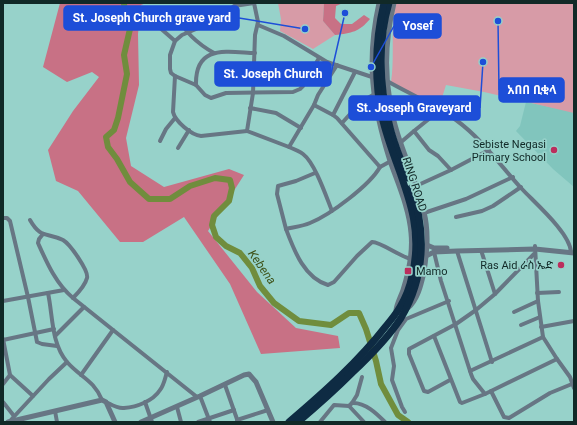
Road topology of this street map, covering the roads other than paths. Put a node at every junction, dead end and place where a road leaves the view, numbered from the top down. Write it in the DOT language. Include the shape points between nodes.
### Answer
graph roads {
  1 [pos="254,3"];
  2 [pos="379,3"];
  3 [pos="384,3"];
  4 [pos="389,3"];
  5 [pos="394,3"];
  6 [pos="157,12"];
  7 [pos="177,16"];
  8 [pos="258,25"];
  9 [pos="159,27"];
  10 [pos="200,27"];
  11 [pos="187,33"];
  12 [pos="175,41"];
  13 [pos="214,52"];
  14 [pos="255,53"];
  15 [pos="319,58"];
  16 [pos="336,65"];
  17 [pos="355,72"];
  18 [pos="175,76"];
  19 [pos="372,77"];
  20 [pos="387,81"];
  21 [pos="196,85"];
  22 [pos="253,93"];
  23 [pos="374,95"];
  24 [pos="314,105"];
  25 [pos="250,108"];
  26 [pos="440,110"];
  27 [pos="333,115"];
  28 [pos="174,118"];
  29 [pos="342,123"];
  30 [pos="301,128"];
  31 [pos="189,130"];
  32 [pos="247,131"];
  33 [pos="414,131"];
  34 [pos="160,141"];
  35 [pos="400,142"];
  36 [pos="289,147"];
  37 [pos="178,148"];
  38 [pos="488,150"];
  39 [pos="390,161"];
  40 [pos="380,167"];
  41 [pos="451,170"];
  42 [pos="315,173"];
  43 [pos="512,177"];
  44 [pos="416,186"];
  45 [pos="521,187"];
  46 [pos="332,211"];
  47 [pos="424,213"];
  48 [pos="456,217"];
  49 [pos="3,218"];
  50 [pos="30,220"];
  51 [pos="286,229"];
  52 [pos="43,234"];
  53 [pos="427,245"];
  54 [pos="481,250"];
  55 [pos="534,250"];
  56 [pos="457,251"];
  57 [pos="573,251"];
  58 [pos="434,252"];
  59 [pos="426,256"];
  60 [pos="411,260"];
  61 [pos="64,290"];
  62 [pos="559,292"];
  63 [pos="48,293"];
  64 [pos="537,293"];
  65 [pos="495,294"];
  66 [pos="28,297"];
  67 [pos="73,298"];
  68 [pos="3,301"];
  69 [pos="448,301"];
  70 [pos="538,301"];
  71 [pos="84,307"];
  72 [pos="476,310"];
  73 [pos="405,311"];
  74 [pos="514,312"];
  75 [pos="396,314"];
  76 [pos="540,317"];
  77 [pos="574,321"];
  78 [pos="456,324"];
  79 [pos="522,325"];
  80 [pos="391,326"];
  81 [pos="541,327"];
  82 [pos="54,329"];
  83 [pos="113,330"];
  84 [pos="35,333"];
  85 [pos="55,336"];
  86 [pos="434,336"];
  87 [pos="543,337"];
  88 [pos="3,340"];
  89 [pos="58,346"];
  90 [pos="5,359"];
  91 [pos="557,359"];
  92 [pos="67,362"];
  93 [pos="492,362"];
  94 [pos="470,371"];
  95 [pos="167,372"];
  96 [pos="10,375"];
  97 [pos="81,375"];
  98 [pos="362,376"];
  99 [pos="572,377"];
  100 [pos="450,380"];
  101 [pos="3,384"];
  102 [pos="225,385"];
  103 [pos="573,386"];
  104 [pos="491,391"];
  105 [pos="485,394"];
  106 [pos="33,396"];
  107 [pos="324,396"];
  108 [pos="199,397"];
  109 [pos="104,401"];
  110 [pos="3,402"];
  111 [pos="145,402"];
  112 [pos="351,404"];
  113 [pos="176,407"];
  114 [pos="234,410"];
  115 [pos="268,410"];
  116 [pos="55,411"];
  117 [pos="405,412"];
  118 [pos="14,416"];
  119 [pos="151,420"];
  120 [pos="209,420"];
  121 [pos="238,421"];
  122 [pos="9,422"];
  123 [pos="58,422"];
  124 [pos="115,422"];
  125 [pos="141,422"];
  126 [pos="181,422"];
  127 [pos="198,422"];
  128 [pos="273,422"];
  129 [pos="289,422"];
  130 [pos="298,422"];
  131 [pos="320,422"];
  132 [pos="364,422"];
  133 [pos="385,422"];
  1 -- 8 [label="street"];
  1 -- 10 [label="street" via="234,6"];
  2 -- 19 [label="street" via="373,43"];
  3 -- 75 [label="highway, RING ROAD" via="376,57 379,101 389,142 409,195 417,236 411,281"];
  4 -- 73 [label="highway, RING ROAD" via="382,45 386,110 415,199 422,234 418,275"];
  5 -- 20 [label="street" via="387,43"];
  6 -- 7 [label="street" via="168,18"];
  7 -- 10 [label="street" via="197,15"];
  7 -- 11 [label="street"];
  8 -- 14 [label="street"];
  8 -- 15 [label="street" via="284,36"];
  9 -- 12 [label="street"];
  10 -- 11 [label="street"];
  11 -- 12 [label="street"];
  11 -- 13 [label="street" via="203,47"];
  12 -- 18 [label="street" via="170,55 170,71"];
  13 -- 14 [label="street"];
  13 -- 21 [label="street" via="199,67"];
  14 -- 22 [label="street"];
  15 -- 16 [label="street"];
  15 -- 22 [label="street" via="300,89 283,93"];
  16 -- 17 [label="street"];
  16 -- 24 [label="street"];
  17 -- 19 [label="street"];
  17 -- 27 [label="street"];
  18 -- 21 [label="street"];
  18 -- 28 [label="street"];
  19 -- 23 [label="street"];
  20 -- 26 [label="street"];
  20 -- 35 [label="street"];
  21 -- 22 [label="street" via="211,98 226,93"];
  22 -- 25 [label="street"];
  23 -- 29 [label="street" via="361,102"];
  23 -- 39 [label="street" via="377,118"];
  24 -- 27 [label="street"];
  24 -- 30 [label="street"];
  25 -- 30 [label="street" via="276,113"];
  25 -- 32 [label="street"];
  26 -- 33 [label="street"];
  26 -- 38 [label="street" via="460,123"];
  27 -- 29 [label="street"];
  28 -- 31 [label="street"];
  28 -- 34 [label="street"];
  29 -- 40 [label="street"];
  30 -- 36 [label="street"];
  31 -- 32 [label="street" via="197,136"];
  31 -- 37 [label="street"];
  32 -- 36 [label="street"];
  33 -- 35 [label="street"];
  33 -- 41 [label="street"];
  35 -- 44 [label="street"];
  36 -- 42 [label="street" via="304,154"];
  38 -- 41 [label="street"];
  38 -- 43 [label="street"];
  39 -- 40 [label="street"];
  39 -- 60 [label="street" via="410,221"];
  40 -- 46 [label="street" via="370,181"];
  41 -- 44 [label="street"];
  42 -- 46 [label="street"];
  42 -- 51 [label="street" via="278,186 277,194"];
  43 -- 45 [label="street"];
  43 -- 47 [label="street" via="466,199"];
  44 -- 47 [label="street"];
  45 -- 48 [label="street" via="493,206"];
  45 -- 57 [label="street" via="559,228"];
  46 -- 51 [label="street" via="312,222"];
  47 -- 53 [label="street"];
  49 -- 66 [label="street" via="10,221"];
  50 -- 52 [label="street" via="36,230"];
  51 -- 60 [label="street" via="296,254 309,274 328,285 334,282 372,242"];
  52 -- 61 [label="street" via="38,243"];
  52 -- 67 [label="street" via="69,244 86,271 87,279"];
  53 -- 55 [label="street" via="439,248"];
  53 -- 59 [label="street"];
  54 -- 55 [label="street"];
  54 -- 56 [label="street"];
  54 -- 65 [label="street"];
  55 -- 57 [label="street"];
  55 -- 64 [label="street"];
  55 -- 65 [label="street"];
  56 -- 58 [label="street"];
  56 -- 72 [label="street"];
  58 -- 59 [label="street"];
  58 -- 69 [label="street"];
  59 -- 73 [label="street" via="419,291"];
  60 -- 75 [label="street"];
  61 -- 63 [label="street"];
  61 -- 67 [label="street"];
  62 -- 64 [label="street"];
  63 -- 66 [label="street"];
  63 -- 82 [label="street"];
  64 -- 70 [label="street"];
  65 -- 72 [label="street"];
  66 -- 68 [label="street"];
  66 -- 84 [label="street"];
  67 -- 71 [label="street"];
  69 -- 78 [label="street"];
  69 -- 117 [label="street" via="406,319 398,330 391,348 394,366 392,380"];
  70 -- 74 [label="street"];
  70 -- 76 [label="street"];
  71 -- 83 [label="street"];
  71 -- 85 [label="street"];
  72 -- 78 [label="street"];
  72 -- 93 [label="street"];
  73 -- 80 [label="highway, RING ROAD"];
  75 -- 80 [label="highway, RING ROAD"];
  76 -- 79 [label="street"];
  76 -- 81 [label="street"];
  77 -- 81 [label="street"];
  78 -- 86 [label="street"];
  78 -- 94 [label="street"];
  80 -- 107 [label="highway, RING ROAD" via="375,350"];
  81 -- 87 [label="street"];
  82 -- 84 [label="street"];
  82 -- 85 [label="street"];
  83 -- 95 [label="street"];
  83 -- 97 [label="street"];
  84 -- 88 [label="street"];
  84 -- 89 [label="street" via="39,343"];
  85 -- 89 [label="street"];
  86 -- 100 [label="street"];
  86 -- 100 [label="street" via="410,347 409,354 426,392"];
  87 -- 91 [label="street"];
  87 -- 93 [label="street"];
  88 -- 90 [label="street"];
  89 -- 92 [label="street"];
  90 -- 96 [label="street"];
  91 -- 99 [label="street"];
  91 -- 104 [label="street"];
  92 -- 97 [label="street"];
  92 -- 106 [label="street"];
  93 -- 94 [label="street"];
  94 -- 105 [label="street"];
  95 -- 108 [label="street"];
  95 -- 111 [label="street" via="161,389 152,399"];
  96 -- 101 [label="street"];
  96 -- 106 [label="street"];
  97 -- 109 [label="street" via="96,386"];
  98 -- 112 [label="street" via="357,395"];
  99 -- 103 [label="street"];
  100 -- 105 [label="street" via="462,403"];
  102 -- 108 [label="street"];
  102 -- 114 [label="street"];
  102 -- 115 [label="street" via="249,374 256,382"];
  103 -- 104 [label="street" via="550,393 509,418 504,417"];
  104 -- 105 [label="street"];
  106 -- 118 [label="street"];
  107 -- 129 [label="highway, RING ROAD"];
  107 -- 130 [label="highway, RING ROAD"];
  108 -- 113 [label="street"];
  108 -- 120 [label="street"];
  109 -- 111 [label="street" via="112,406 124,408"];
  109 -- 116 [label="street"];
  109 -- 124 [label="street"];
  110 -- 118 [label="street"];
  111 -- 119 [label="street"];
  112 -- 131 [label="street" via="334,405"];
  112 -- 132 [label="street"];
  112 -- 133 [label="street" via="364,405"];
  113 -- 119 [label="street"];
  113 -- 126 [label="street"];
  114 -- 120 [label="street"];
  114 -- 121 [label="street"];
  115 -- 121 [label="street"];
  115 -- 128 [label="street"];
  116 -- 122 [label="street"];
  116 -- 123 [label="street"];
  118 -- 122 [label="street"];
  119 -- 125 [label="street"];
  120 -- 127 [label="street"];
}
